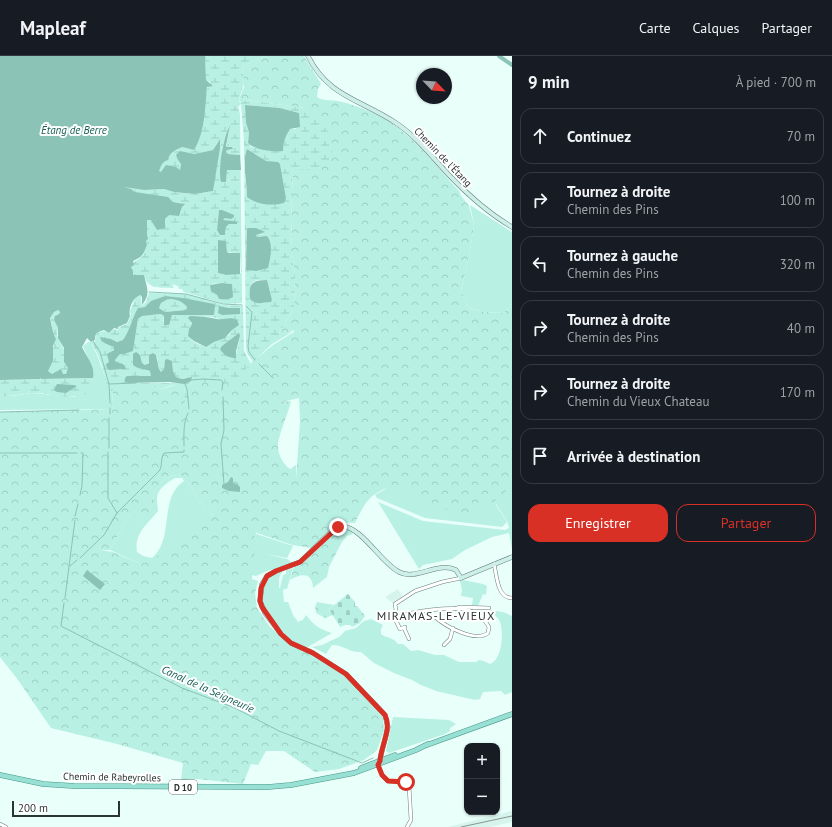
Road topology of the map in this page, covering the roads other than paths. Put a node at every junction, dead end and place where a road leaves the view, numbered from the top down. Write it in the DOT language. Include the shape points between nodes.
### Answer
graph roads {
  1 [pos="308,56"];
  2 [pos="512,227"];
  3 [pos="512,557"];
  4 [pos="494,564"];
  5 [pos="461,578"];
  6 [pos="512,598"];
  7 [pos="489,608"];
  8 [pos="454,610"];
  9 [pos="396,611"];
  10 [pos="435,617"];
  11 [pos="453,628"];
  12 [pos="409,639"];
  13 [pos="444,645"];
  14 [pos="512,714"];
  15 [pos="428,744"];
  16 [pos="379,762"];
  17 [pos="0,775"];
  18 [pos="337,776"];
  19 [pos="0,824"];
  20 [pos="6,827"];
  21 [pos="407,827"];
  1 -- 2 [label="street, Chemin de l’Étang" via="329,85 404,129 468,194"];
  3 -- 4 [label="street"];
  4 -- 5 [label="street"];
  4 -- 6 [label="street" via="502,593"];
  5 -- 9 [label="street" via="415,591 395,604"];
  5 -- 16 [label="street" via="456,570 446,567 406,574 398,572 346,526 338,527 300,562 264,579 260,595 262,607 281,634 291,643 317,655 346,674 385,715 388,727"];
  7 -- 8 [label="street" via="460,607"];
  8 -- 9 [label="street" via="426,611 397,617"];
  8 -- 11 [label="street" via="469,611 484,620 489,627 488,633 483,635 462,633"];
  9 -- 12 [label="street" via="396,621"];
  10 -- 11 [label="street"];
  11 -- 13 [label="street" via="450,639"];
  14 -- 15 [label="main road, Chemin de Rabeyrolles / D 10"];
  15 -- 16 [label="main road, Chemin de Rabeyrolles / D 10"];
  15 -- 16 [label="main road, Chemin de Rabeyrolles / D 10"];
  16 -- 18 [label="main road, Chemin de Rabeyrolles / D 10"];
  16 -- 18 [label="main road, Chemin de Rabeyrolles / D 10" via="354,773"];
  16 -- 21 [label="street" via="382,775 388,781 406,782 409,786 411,820"];
  17 -- 18 [label="main road, Chemin de Rabeyrolles / D 10" via="74,786 252,788 290,785"];
  19 -- 20 [label="street"];
}
